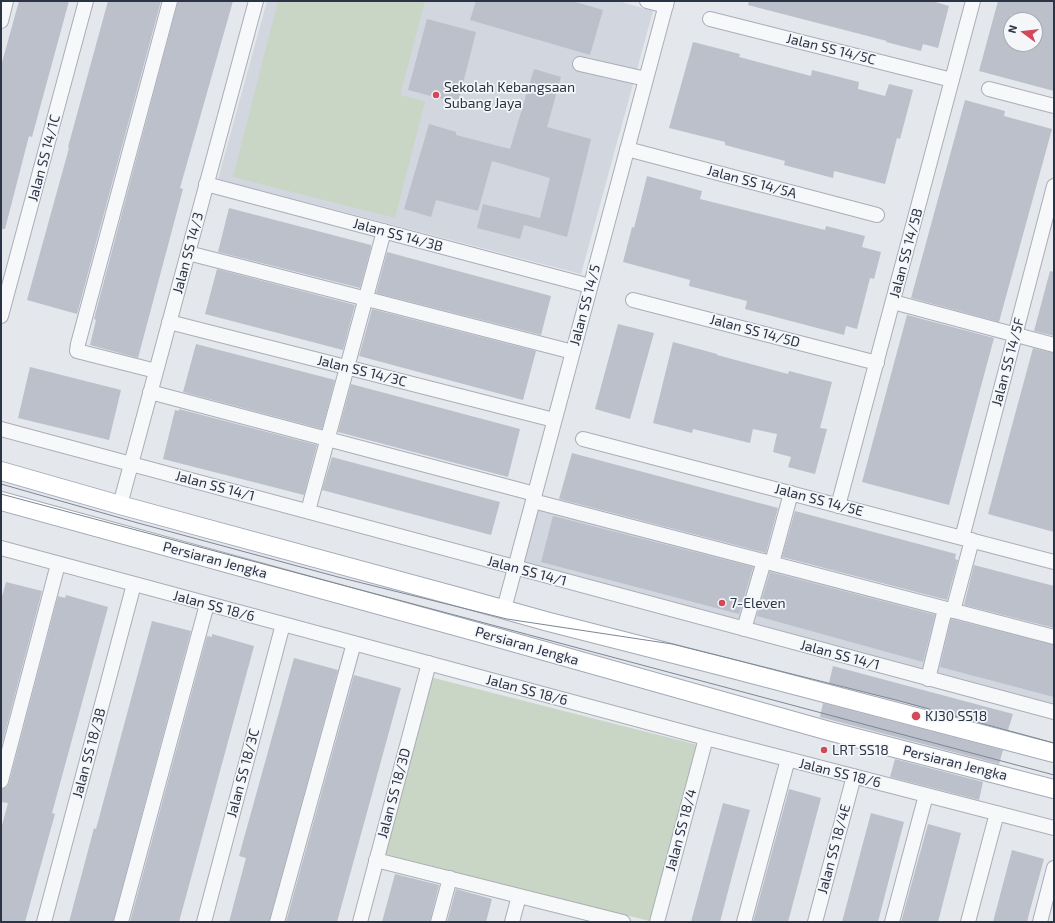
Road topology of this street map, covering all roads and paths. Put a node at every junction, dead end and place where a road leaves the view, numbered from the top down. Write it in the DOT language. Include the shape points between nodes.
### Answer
graph roads {
  1 [pos="6,1"];
  2 [pos="86,1"];
  3 [pos="170,1"];
  4 [pos="256,1"];
  5 [pos="647,1"];
  6 [pos="973,1"];
  7 [pos="666,4"];
  8 [pos="710,19"];
  9 [pos="1,21"];
  10 [pos="580,64"];
  11 [pos="646,79"];
  12 [pos="952,80"];
  13 [pos="989,89"];
  14 [pos="1054,106"];
  15 [pos="627,149"];
  16 [pos="206,184"];
  17 [pos="1054,186"];
  18 [pos="877,215"];
  19 [pos="384,231"];
  20 [pos="188,253"];
  21 [pos="590,286"];
  22 [pos="365,299"];
  23 [pos="633,300"];
  24 [pos="893,302"];
  25 [pos="1,316"];
  26 [pos="169,322"];
  27 [pos="1015,334"];
  28 [pos="1054,345"];
  29 [pos="573,352"];
  30 [pos="877,363"];
  31 [pos="347,367"];
  32 [pos="156,371"];
  33 [pos="150,392"];
  34 [pos="554,420"];
  35 [pos="1,429"];
  36 [pos="328,439"];
  37 [pos="583,439"];
  38 [pos="131,464"];
  39 [pos="1,471"];
  40 [pos="791,493"];
  41 [pos="534,498"];
  42 [pos="1,501"];
  43 [pos="120,505"];
  44 [pos="838,506"];
  45 [pos="308,511"];
  46 [pos="114,532"];
  47 [pos="967,539"];
  48 [pos="1,548"];
  49 [pos="768,562"];
  50 [pos="1054,562"];
  51 [pos="58,564"];
  52 [pos="515,567"];
  53 [pos="134,584"];
  54 [pos="207,604"];
  55 [pos="504,609"];
  56 [pos="949,610"];
  57 [pos="283,624"];
  58 [pos="744,629"];
  59 [pos="1054,637"];
  60 [pos="354,643"];
  61 [pos="429,663"];
  62 [pos="928,679"];
  63 [pos="1054,712"];
  64 [pos="706,738"];
  65 [pos="1054,753"];
  66 [pos="788,759"];
  67 [pos="854,776"];
  68 [pos="1,782"];
  69 [pos="1054,789"];
  70 [pos="926,795"];
  71 [pos="997,813"];
  72 [pos="1054,828"];
  73 [pos="376,860"];
  74 [pos="1054,868"];
  75 [pos="450,878"];
  76 [pos="519,896"];
  77 [pos="583,917"];
  78 [pos="44,922"];
  79 [pos="121,922"];
  80 [pos="204,922"];
  81 [pos="277,922"];
  82 [pos="360,922"];
  83 [pos="438,922"];
  84 [pos="512,922"];
  85 [pos="623,922"];
  86 [pos="657,922"];
  87 [pos="744,922"];
  88 [pos="815,922"];
  89 [pos="892,922"];
  90 [pos="968,922"];
  91 [pos="1040,922"];
  1 -- 9 [label="street"];
  2 -- 25 [label="street, Jalan SS 14/1C"];
  3 -- 32 [label="street" via="77,352"];
  4 -- 16 [label="street, Jalan SS 14/3"];
  5 -- 7 [label="street"];
  6 -- 12 [label="street, Jalan SS 14/5B"];
  7 -- 11 [label="street, Jalan SS 14/5"];
  8 -- 12 [label="street, Jalan SS 14/5C"];
  10 -- 11 [label="street"];
  11 -- 15 [label="street, Jalan SS 14/5"];
  12 -- 24 [label="street, Jalan SS 14/5B"];
  13 -- 14 [label="street"];
  15 -- 18 [label="street, Jalan SS 14/5A"];
  15 -- 21 [label="street, Jalan SS 14/5"];
  16 -- 19 [label="street, Jalan SS 14/3B"];
  16 -- 20 [label="street, Jalan SS 14/3"];
  17 -- 27 [label="street, Jalan SS 14/5F"];
  19 -- 21 [label="street, Jalan SS 14/3B"];
  19 -- 22 [label="street"];
  20 -- 22 [label="street"];
  20 -- 26 [label="street, Jalan SS 14/3"];
  21 -- 29 [label="street, Jalan SS 14/5"];
  22 -- 29 [label="street"];
  22 -- 31 [label="street"];
  23 -- 30 [label="street, Jalan SS 14/5D"];
  24 -- 27 [label="street"];
  24 -- 30 [label="street, Jalan SS 14/5B"];
  26 -- 31 [label="street, Jalan SS 14/3C"];
  26 -- 32 [label="street, Jalan SS 14/3"];
  27 -- 28 [label="street"];
  27 -- 47 [label="street, Jalan SS 14/5F"];
  29 -- 34 [label="street, Jalan SS 14/5"];
  30 -- 44 [label="street, Jalan SS 14/5B"];
  31 -- 34 [label="street, Jalan SS 14/3C"];
  31 -- 36 [label="street"];
  32 -- 33 [label="street, Jalan SS 14/3"];
  33 -- 36 [label="street"];
  33 -- 38 [label="street, Jalan SS 14/3"];
  34 -- 41 [label="street, Jalan SS 14/5"];
  35 -- 38 [label="street, Jalan SS 14/1"];
  36 -- 41 [label="street"];
  36 -- 45 [label="street"];
  37 -- 40 [label="street, Jalan SS 14/5E"];
  38 -- 43 [label="street, Jalan SS 14/3"];
  38 -- 45 [label="street, Jalan SS 14/1"];
  39 -- 43 [label="main road, Persiaran Jengka"];
  40 -- 44 [label="street, Jalan SS 14/5E"];
  40 -- 49 [label="street"];
  41 -- 49 [label="street"];
  41 -- 52 [label="street, Jalan SS 14/5"];
  42 -- 46 [label="main road, Persiaran Jengka"];
  43 -- 46 [label="main road"];
  43 -- 55 [label="main road, Persiaran Jengka"];
  44 -- 47 [label="street, Jalan SS 14/5E"];
  45 -- 52 [label="street, Jalan SS 14/1"];
  46 -- 69 [label="main road, Persiaran Jengka" via="828,731"];
  47 -- 50 [label="street, Jalan SS 14/5E"];
  47 -- 56 [label="street, Jalan SS 14/5F"];
  48 -- 51 [label="street, Jalan SS 18/6"];
  49 -- 56 [label="street"];
  49 -- 58 [label="street"];
  51 -- 53 [label="street, Jalan SS 18/6"];
  51 -- 68 [label="street"];
  52 -- 55 [label="street, Jalan SS 14/5"];
  52 -- 58 [label="street, Jalan SS 14/1"];
  53 -- 54 [label="street, Jalan SS 18/6"];
  53 -- 78 [label="street, Jalan SS 18/3B"];
  54 -- 57 [label="street, Jalan SS 18/6"];
  54 -- 79 [label="street"];
  55 -- 65 [label="main road, Persiaran Jengka"];
  56 -- 59 [label="street"];
  56 -- 62 [label="street, Jalan SS 14/5F"];
  57 -- 60 [label="street, Jalan SS 18/6"];
  57 -- 80 [label="street, Jalan SS 18/3C"];
  58 -- 62 [label="street, Jalan SS 14/1"];
  60 -- 61 [label="street, Jalan SS 18/6"];
  60 -- 81 [label="street"];
  61 -- 64 [label="street, Jalan SS 18/6"];
  61 -- 73 [label="street, Jalan SS 18/3D"];
  62 -- 63 [label="street, Jalan SS 14/1"];
  64 -- 66 [label="street, Jalan SS 18/6"];
  64 -- 86 [label="street, Jalan SS 18/4"];
  66 -- 67 [label="street, Jalan SS 18/6"];
  66 -- 87 [label="street"];
  67 -- 70 [label="street, Jalan SS 18/6"];
  67 -- 88 [label="street, Jalan SS 18/4E"];
  70 -- 71 [label="street, Jalan SS 18/6"];
  70 -- 89 [label="street"];
  71 -- 72 [label="street, Jalan SS 18/6"];
  71 -- 90 [label="street"];
  73 -- 75 [label="street"];
  73 -- 82 [label="street, Jalan SS 18/3D"];
  74 -- 91 [label="street"];
  75 -- 76 [label="street"];
  75 -- 83 [label="street"];
  76 -- 77 [label="street"];
  76 -- 84 [label="street"];
  77 -- 85 [label="street"];
}
